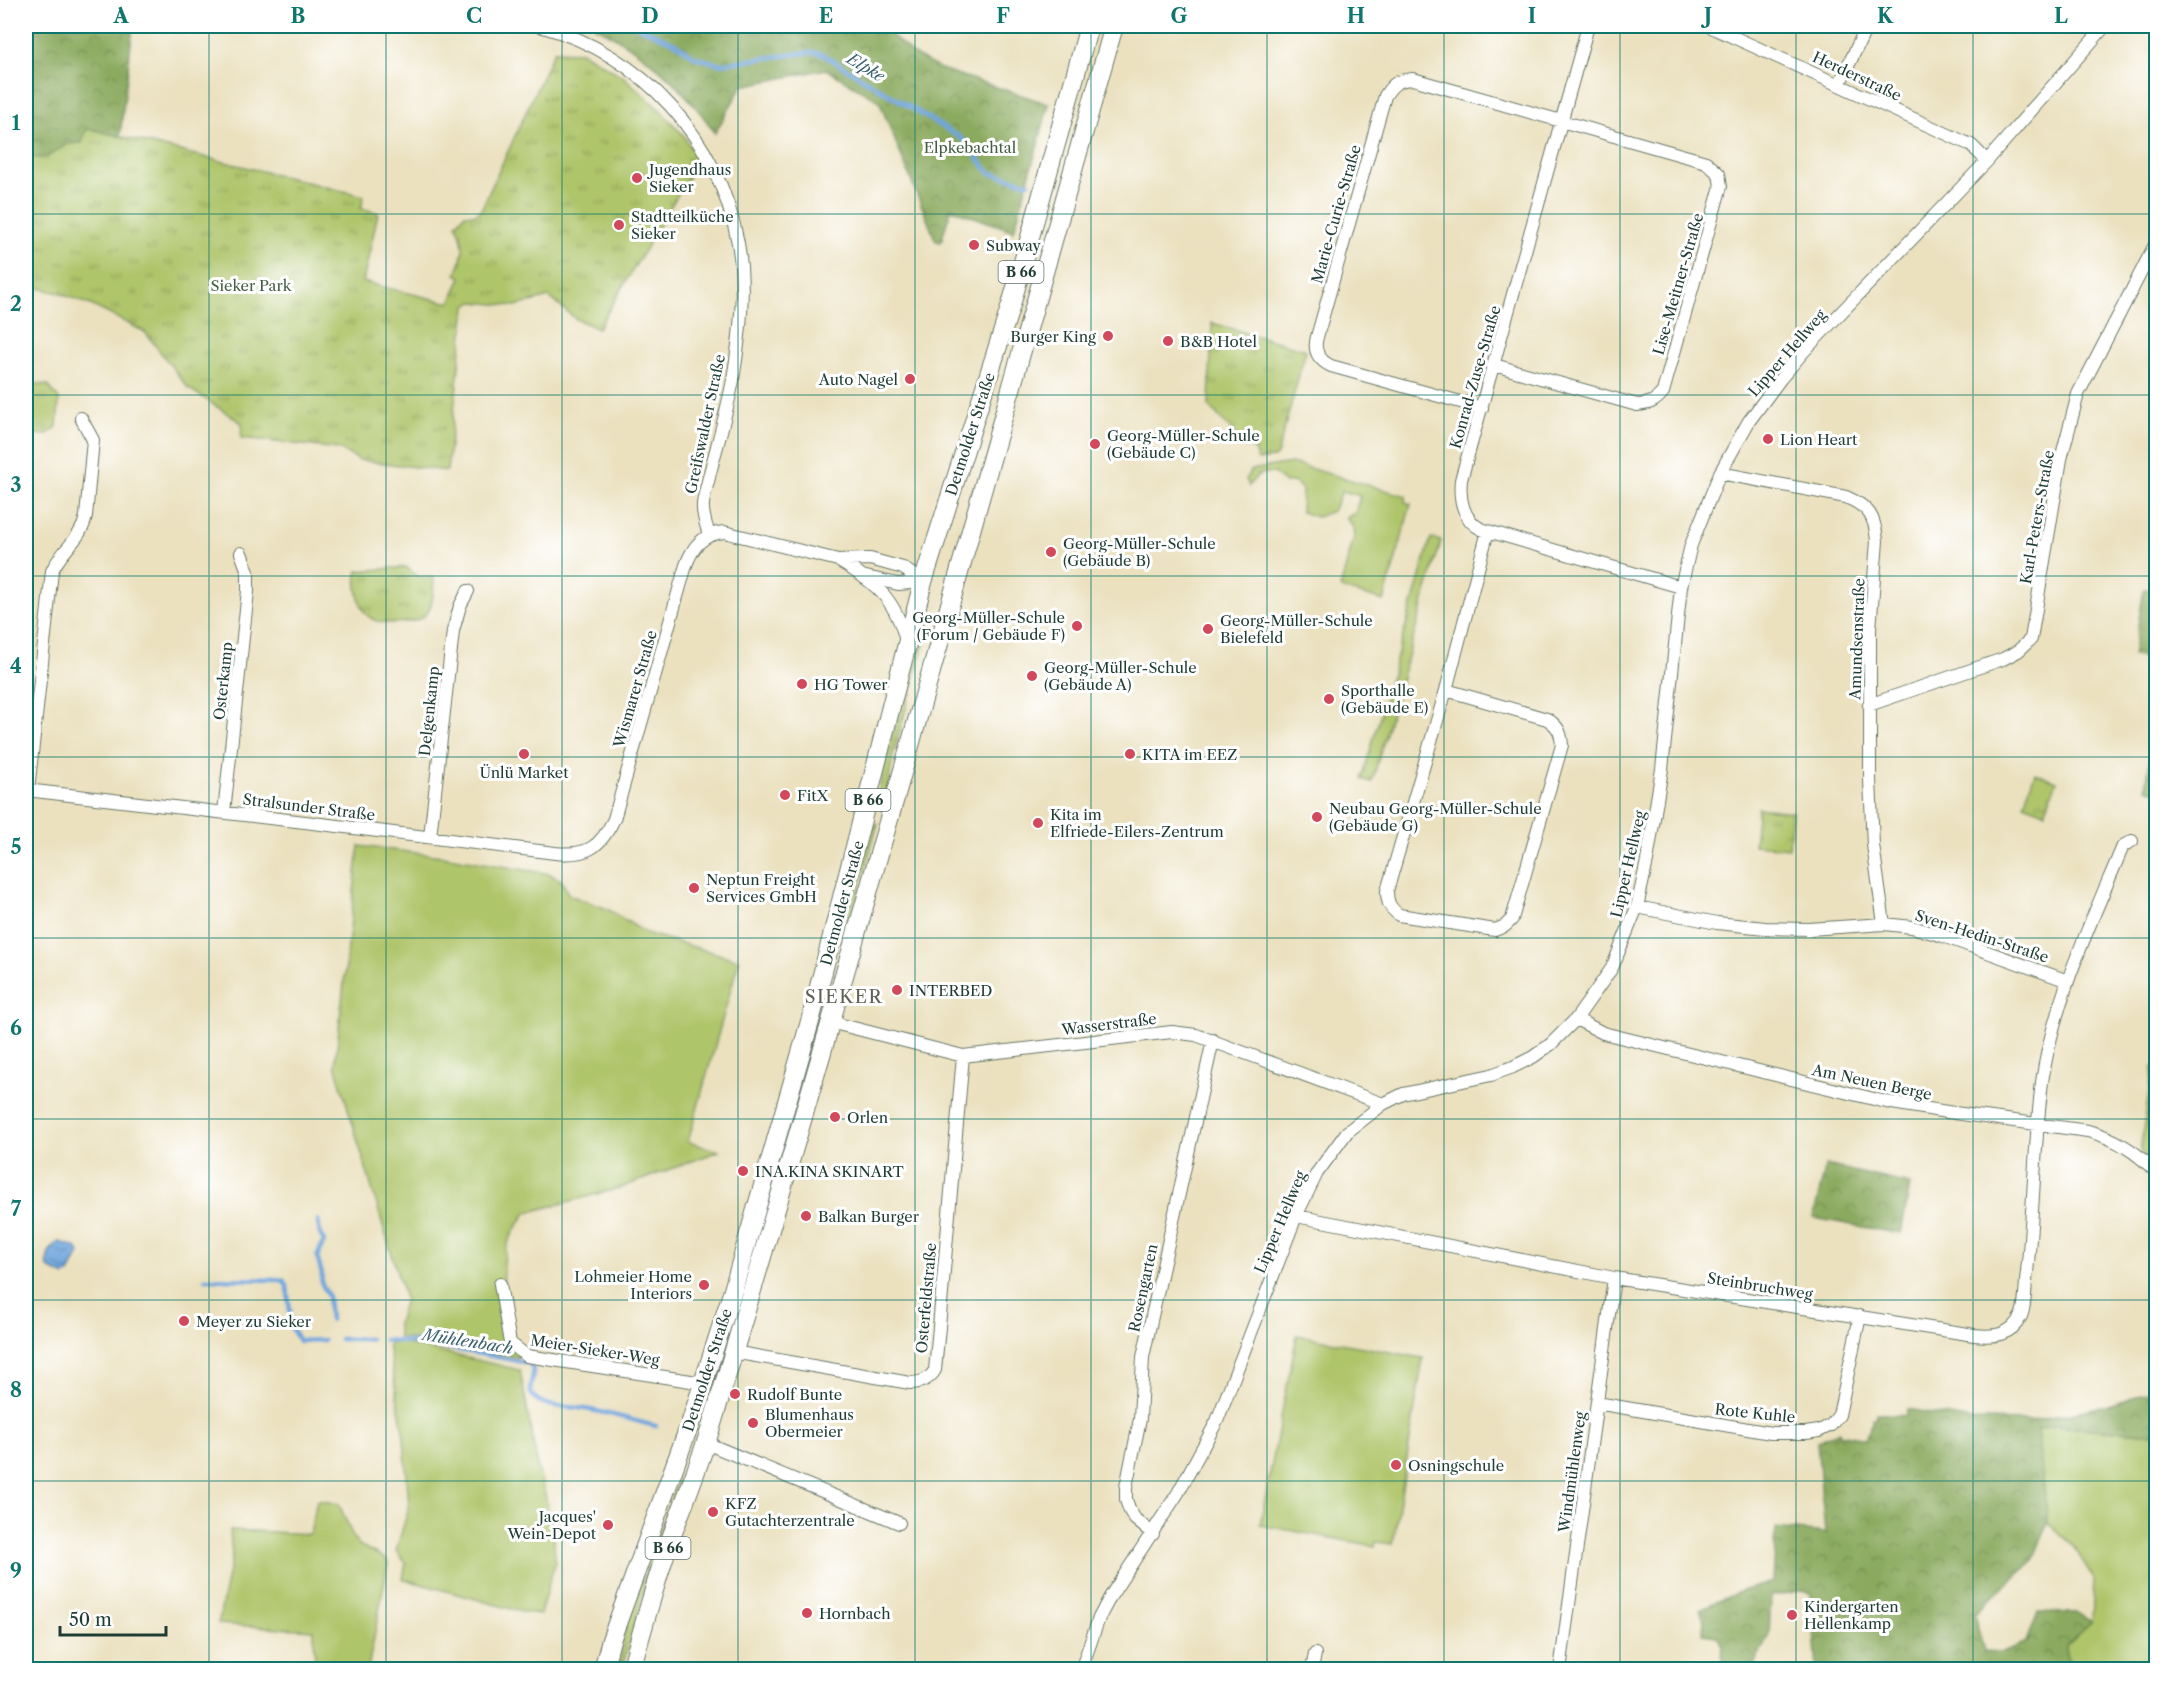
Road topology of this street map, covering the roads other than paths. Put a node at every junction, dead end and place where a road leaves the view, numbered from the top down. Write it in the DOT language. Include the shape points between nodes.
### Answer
graph roads {
  1 [pos="540,26"];
  2 [pos="1089,26"];
  3 [pos="1114,26"];
  4 [pos="1588,26"];
  5 [pos="1709,26"];
  6 [pos="1866,26"];
  7 [pos="2105,26"];
  8 [pos="1839,84"];
  9 [pos="1562,123"];
  10 [pos="1060,129"];
  11 [pos="1082,136"];
  12 [pos="1987,161"];
  13 [pos="2157,243"];
  14 [pos="1494,365"];
  15 [pos="1482,408"];
  16 [pos="81,418"];
  17 [pos="1720,473"];
  18 [pos="1488,531"];
  19 [pos="709,535"];
  20 [pos="241,553"];
  21 [pos="838,560"];
  22 [pos="865,576"];
  23 [pos="923,582"];
  24 [pos="1681,587"];
  25 [pos="468,591"];
  26 [pos="955,591"];
  27 [pos="908,645"];
  28 [pos="1446,690"];
  29 [pos="1869,705"];
  30 [pos="27,790"];
  31 [pos="224,812"];
  32 [pos="430,837"];
  33 [pos="2132,841"];
  34 [pos="588,851"];
  35 [pos="1637,908"];
  36 [pos="1884,924"];
  37 [pos="2068,981"];
  38 [pos="1576,1019"];
  39 [pos="830,1023"];
  40 [pos="1213,1040"];
  41 [pos="963,1056"];
  42 [pos="1383,1104"];
  43 [pos="2038,1123"];
  44 [pos="2157,1172"];
  45 [pos="1296,1216"];
  46 [pos="1614,1278"];
  47 [pos="500,1284"];
  48 [pos="1860,1316"];
  49 [pos="733,1352"];
  50 [pos="704,1383"];
  51 [pos="1597,1403"];
  52 [pos="706,1443"];
  53 [pos="898,1523"];
  54 [pos="1153,1534"];
  55 [pos="1315,1654"];
  56 [pos="603,1670"];
  57 [pos="631,1670"];
  58 [pos="1081,1670"];
  59 [pos="1312,1670"];
  60 [pos="1560,1670"];
  1 -- 19 [label="street, Greifswalder Straße" via="603,51 649,85 670,105 699,144 714,167 727,204 739,251 741,303 733,380 703,505"];
  2 -- 10 [label="main road, Detmolder Straße / B 66"];
  3 -- 11 [label="main road, Detmolder Straße / B 66"];
  4 -- 9 [label="street, Konrad-Zuse-Straße"];
  5 -- 8 [label="street, Herderstraße"];
  6 -- 8 [label="street"];
  7 -- 12 [label="street, Lipper Hellweg"];
  8 -- 12 [label="street, Herderstraße" via="1971,145"];
  9 -- 14 [label="street, Konrad-Zuse-Straße"];
  9 -- 14 [label="street, Lise-Meitner-Straße" via="1706,162 1719,174 1721,186 1716,205 1663,392 1657,400 1637,405"];
  9 -- 15 [label="street, Marie-Curie-Straße" via="1413,79 1393,84 1385,96 1329,293 1315,344 1317,355 1325,363"];
  10 -- 11 [label="main road"];
  10 -- 23 [label="main road, Detmolder Straße / B 66" via="1011,305"];
  11 -- 26 [label="main road, Detmolder Straße / B 66"];
  12 -- 17 [label="street, Lipper Hellweg" via="1780,378 1749,421"];
  13 -- 29 [label="street, Karl-Peters-Straße" via="2078,393 2061,459 2031,639 2003,658"];
  14 -- 15 [label="street, Konrad-Zuse-Straße"];
  15 -- 18 [label="street, Konrad-Zuse-Straße" via="1460,489 1462,506 1470,521"];
  16 -- 30 [label="street" via="93,440 86,516 84,527 52,571"];
  17 -- 24 [label="street, Lipper Hellweg" via="1691,545"];
  17 -- 29 [label="street, Amundsenstraße" via="1846,497 1869,512 1877,541"];
  18 -- 24 [label="street, Konrad-Zuse-Straße"];
  18 -- 28 [label="street"];
  19 -- 21 [label="street" via="724,532"];
  19 -- 34 [label="street, Wismarer Straße" via="694,547 686,565 614,819 606,834"];
  20 -- 31 [label="street, Osterkamp" via="248,572 248,591"];
  21 -- 22 [label="street"];
  21 -- 23 [label="street" via="870,559 903,568"];
  22 -- 23 [label="street" via="898,584"];
  22 -- 27 [label="street" via="897,612"];
  23 -- 26 [label="main road"];
  23 -- 27 [label="main road, Detmolder Straße / B 66"];
  24 -- 35 [label="street, Lipper Hellweg" via="1659,794"];
  25 -- 32 [label="street, Delgenkamp" via="453,630"];
  26 -- 39 [label="main road, Detmolder Straße / B 66"];
  27 -- 50 [label="main road, Detmolder Straße / B 66" via="811,1018"];
  28 -- 28 [label="street" via="1387,902 1399,915 1495,930 1512,919 1562,734 1547,719"];
  29 -- 36 [label="street, Amundsenstraße" via="1873,844"];
  30 -- 31 [label="street, Stralsunder Straße"];
  31 -- 32 [label="street, Stralsunder Straße"];
  32 -- 34 [label="street, Stralsunder Straße" via="566,854"];
  33 -- 37 [label="street, Steinbruchweg" via="2123,846"];
  35 -- 36 [label="street, Sven-Hedin-Straße" via="1765,928"];
  35 -- 38 [label="street, Lipper Hellweg" via="1611,968"];
  36 -- 37 [label="street, Sven-Hedin-Straße" via="1943,936"];
  37 -- 43 [label="street, Steinbruchweg" via="2047,1053"];
  38 -- 42 [label="street, Lipper Hellweg" via="1551,1044 1513,1067 1423,1088"];
  38 -- 43 [label="street, Am Neuen Berge" via="1603,1033 1856,1095 1916,1108"];
  39 -- 41 [label="street, Wasserstraße"];
  39 -- 49 [label="main road, Detmolder Straße / B 66"];
  40 -- 41 [label="street, Wasserstraße" via="1172,1032"];
  40 -- 42 [label="street, Wasserstraße"];
  40 -- 54 [label="street, Rosengarten" via="1143,1357 1140,1419 1126,1487 1130,1511"];
  41 -- 49 [label="street, Osterfeldstraße" via="932,1376 910,1383"];
  42 -- 45 [label="street, Lipper Hellweg" via="1347,1132 1317,1173"];
  43 -- 44 [label="street, Am Neuen Berge" via="2105,1135"];
  43 -- 48 [label="street, Steinbruchweg" via="2022,1315 2011,1330 1994,1337"];
  45 -- 46 [label="street, Steinbruchweg"];
  45 -- 54 [label="street, Lipper Hellweg" via="1217,1421"];
  46 -- 48 [label="street, Steinbruchweg"];
  46 -- 51 [label="street, Windmühlenweg"];
  47 -- 50 [label="street, Meier-Sieker-Weg" via="510,1343 526,1356"];
  48 -- 51 [label="street, Rote Kuhle" via="1839,1414 1831,1425 1819,1431 1788,1434 1748,1430"];
  49 -- 52 [label="main road, Detmolder Straße / B 66"];
  50 -- 56 [label="main road, Detmolder Straße / B 66"];
  51 -- 60 [label="street, Windmühlenweg"];
  52 -- 53 [label="street, Detmolder Straße"];
  52 -- 57 [label="main road, Detmolder Straße / B 66" via="667,1549"];
  54 -- 58 [label="street, Lipper Hellweg" via="1110,1597"];
  55 -- 59 [label="street"];
}
